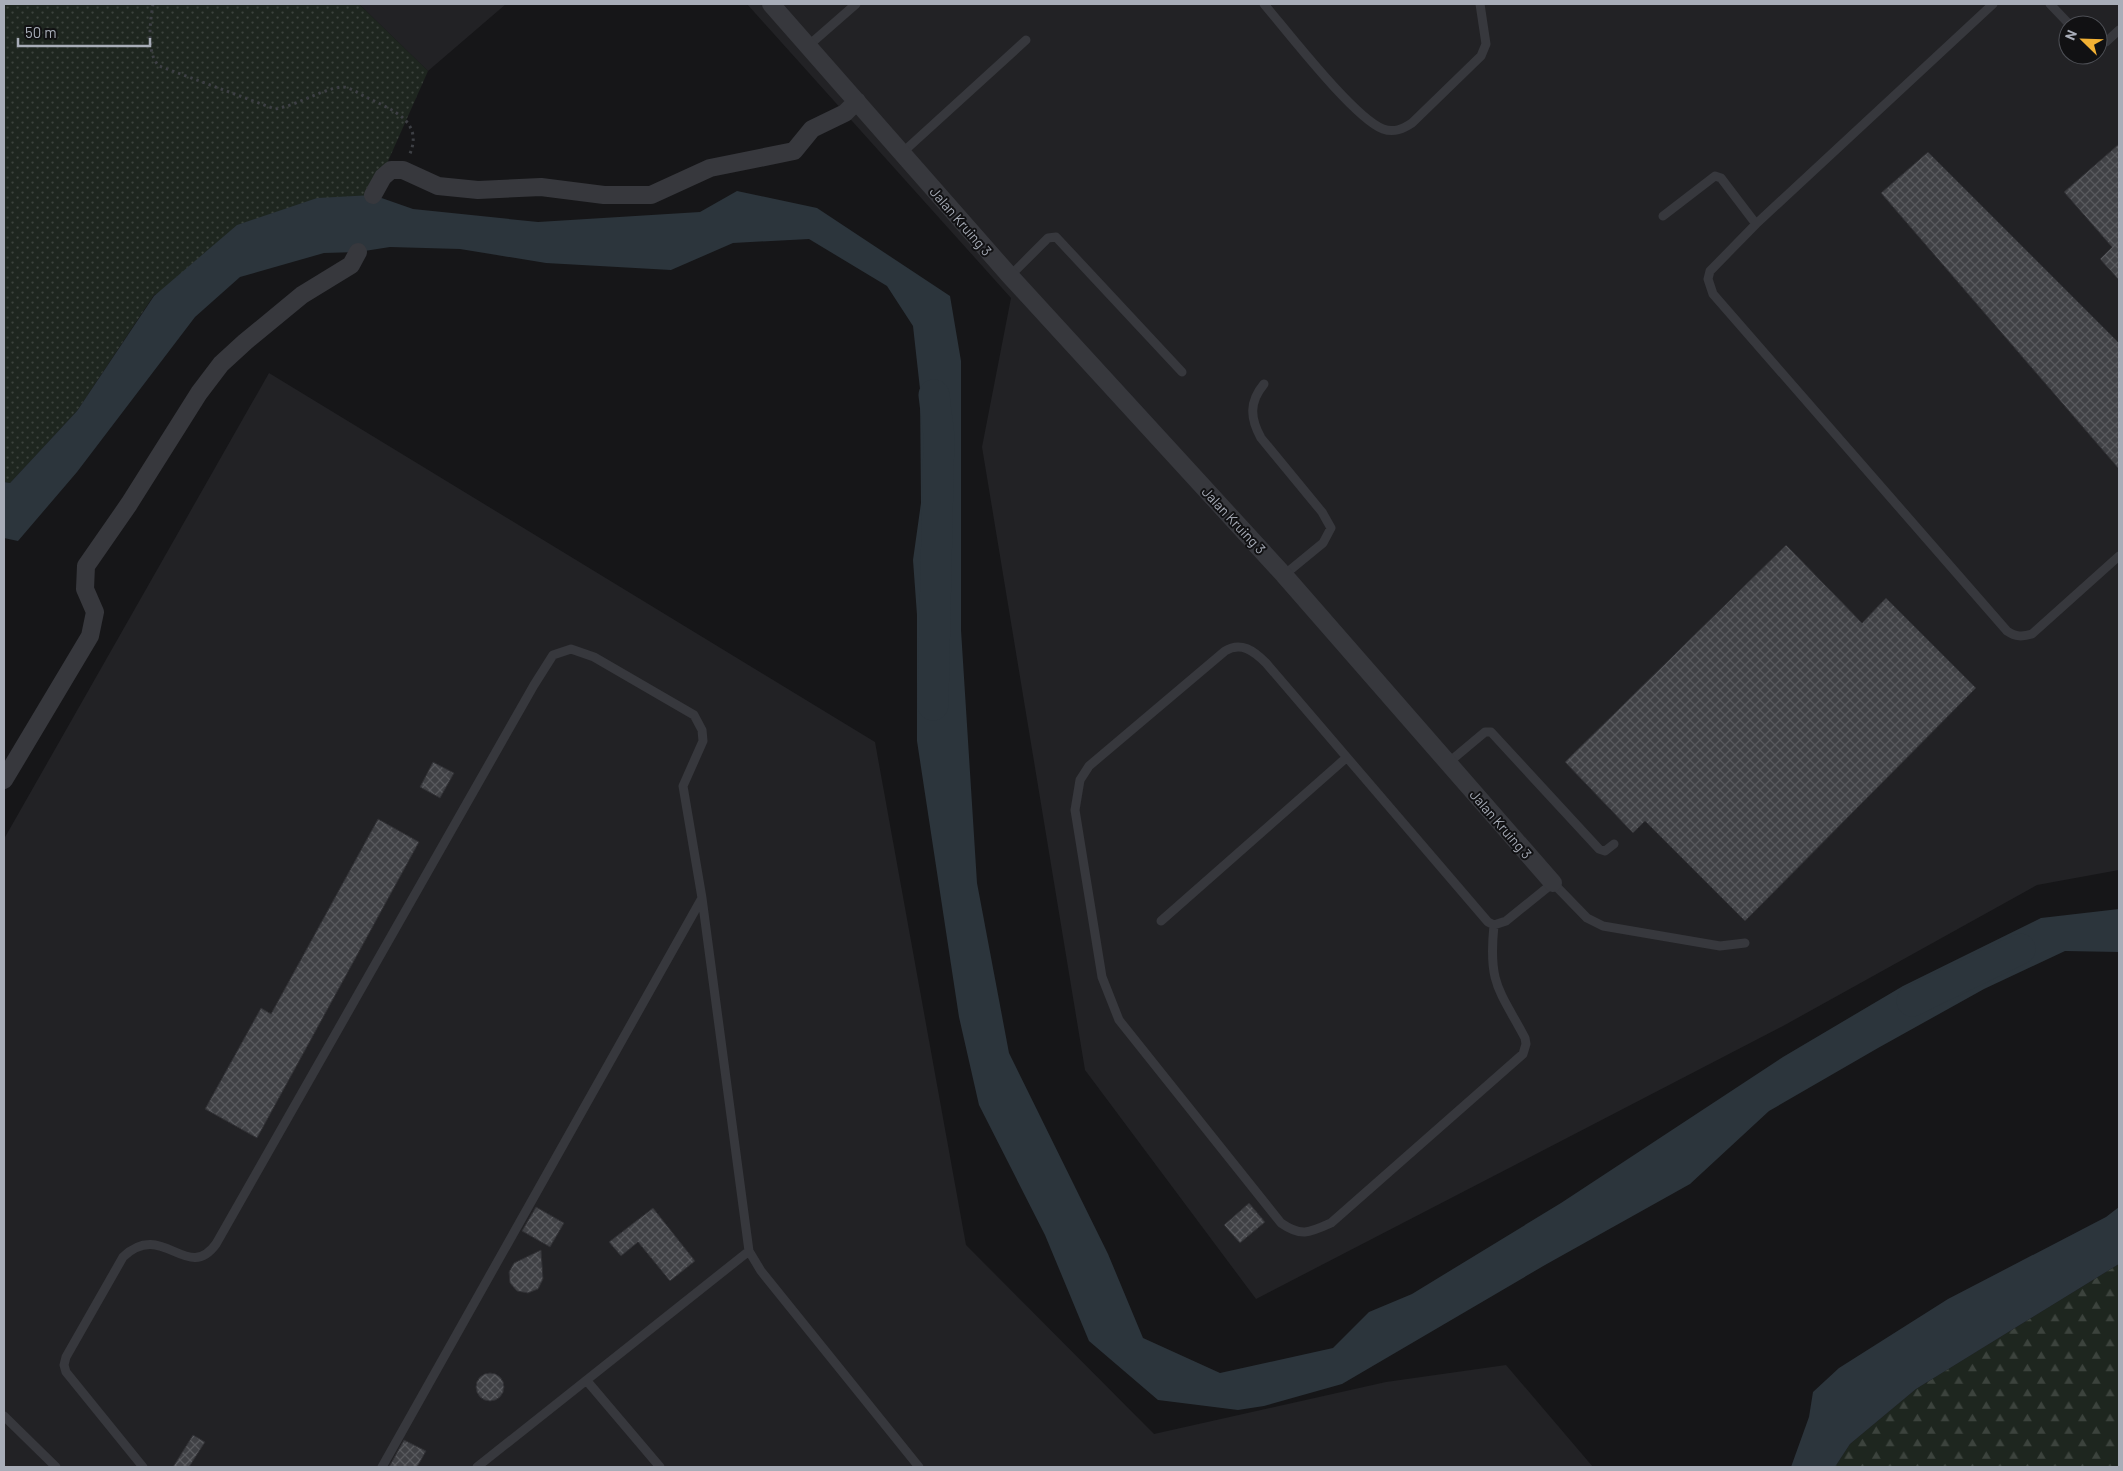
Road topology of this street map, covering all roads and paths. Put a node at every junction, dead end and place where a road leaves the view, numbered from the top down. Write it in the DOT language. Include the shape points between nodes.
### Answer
graph roads {
  1 [pos="153,4"];
  2 [pos="771,4"];
  3 [pos="856,4"];
  4 [pos="1264,4"];
  5 [pos="1480,4"];
  6 [pos="1993,4"];
  7 [pos="2050,4"];
  8 [pos="2060,15"];
  9 [pos="2119,30"];
  10 [pos="1026,40"];
  11 [pos="2108,40"];
  12 [pos="808,46"];
  13 [pos="857,101"];
  14 [pos="902,153"];
  15 [pos="403,170"];
  16 [pos="373,195"];
  17 [pos="1663,216"];
  18 [pos="1756,224"];
  19 [pos="358,252"];
  20 [pos="1010,276"];
  21 [pos="1182,372"];
  22 [pos="1264,384"];
  23 [pos="2119,556"];
  24 [pos="1284,575"];
  25 [pos="1346,758"];
  26 [pos="1448,763"];
  27 [pos="4,780"];
  28 [pos="1614,844"];
  29 [pos="1553,883"];
  30 [pos="702,898"];
  31 [pos="1161,921"];
  32 [pos="1494,925"];
  33 [pos="1745,943"];
  34 [pos="749,1251"];
  35 [pos="587,1381"];
  36 [pos="4,1416"];
  37 [pos="56,1467"];
  38 [pos="143,1467"];
  39 [pos="382,1467"];
  40 [pos="477,1467"];
  41 [pos="660,1467"];
  42 [pos="919,1467"];
  1 -- 15 [label="path" via="154,60 168,71 275,109 292,106 344,86 401,115 411,128 413,146"];
  2 -- 12 [label="street, Jalan Kruing 3"];
  3 -- 12 [label="lane"];
  4 -- 5 [label="lane" via="1365,117 1383,129 1402,130 1481,56 1486,44"];
  6 -- 18 [label="lane"];
  7 -- 8 [label="lane"];
  9 -- 11 [label="lane"];
  10 -- 14 [label="lane"];
  12 -- 13 [label="street, Jalan Kruing 3"];
  13 -- 14 [label="street, Jalan Kruing 3"];
  13 -- 15 [label="street" via="845,113 812,129 794,151 710,168 651,195 604,195 542,187 478,190 438,186"];
  14 -- 20 [label="street, Jalan Kruing 3"];
  15 -- 16 [label="street" via="391,170"];
  17 -- 18 [label="lane" via="1715,176 1721,178"];
  18 -- 23 [label="lane" via="1710,271 1708,279 1713,294 2006,631 2014,636 2032,634"];
  19 -- 27 [label="street" via="351,265 302,294 221,364 171,436 86,566 86,590 96,612 90,636"];
  20 -- 21 [label="lane" via="1048,238 1056,237"];
  20 -- 24 [label="street, Jalan Kruing 3"];
  22 -- 24 [label="lane" via="1252,407 1255,428 1322,512 1331,528 1323,543"];
  24 -- 26 [label="street, Jalan Kruing 3"];
  25 -- 31 [label="lane"];
  25 -- 32 [label="lane" via="1483,918"];
  25 -- 32 [label="lane" via="1266,663 1248,649 1235,646 1225,650 1089,766 1080,780 1074,810 1102,977 1119,1020 1281,1222 1294,1232 1305,1233 1331,1223 1523,1054 1525,1038 1497,988 1492,967"];
  26 -- 28 [label="lane" via="1485,732 1491,732 1599,849 1605,851"];
  26 -- 29 [label="street, Jalan Kruing 3"];
  29 -- 32 [label="lane" via="1506,921"];
  29 -- 33 [label="lane, Jalan Kruing 3" via="1587,918 1603,926 1720,946"];
  30 -- 34 [label="lane"];
  30 -- 38 [label="lane" via="682,786 704,734 698,720 594,657 574,649 556,653 534,684 216,1244 200,1258 185,1257 153,1243 132,1249 123,1257 66,1357 66,1372"];
  30 -- 39 [label="lane"];
  34 -- 35 [label="lane"];
  34 -- 42 [label="lane" via="761,1272"];
  35 -- 40 [label="lane"];
  35 -- 41 [label="lane"];
  36 -- 37 [label="lane"];
}
